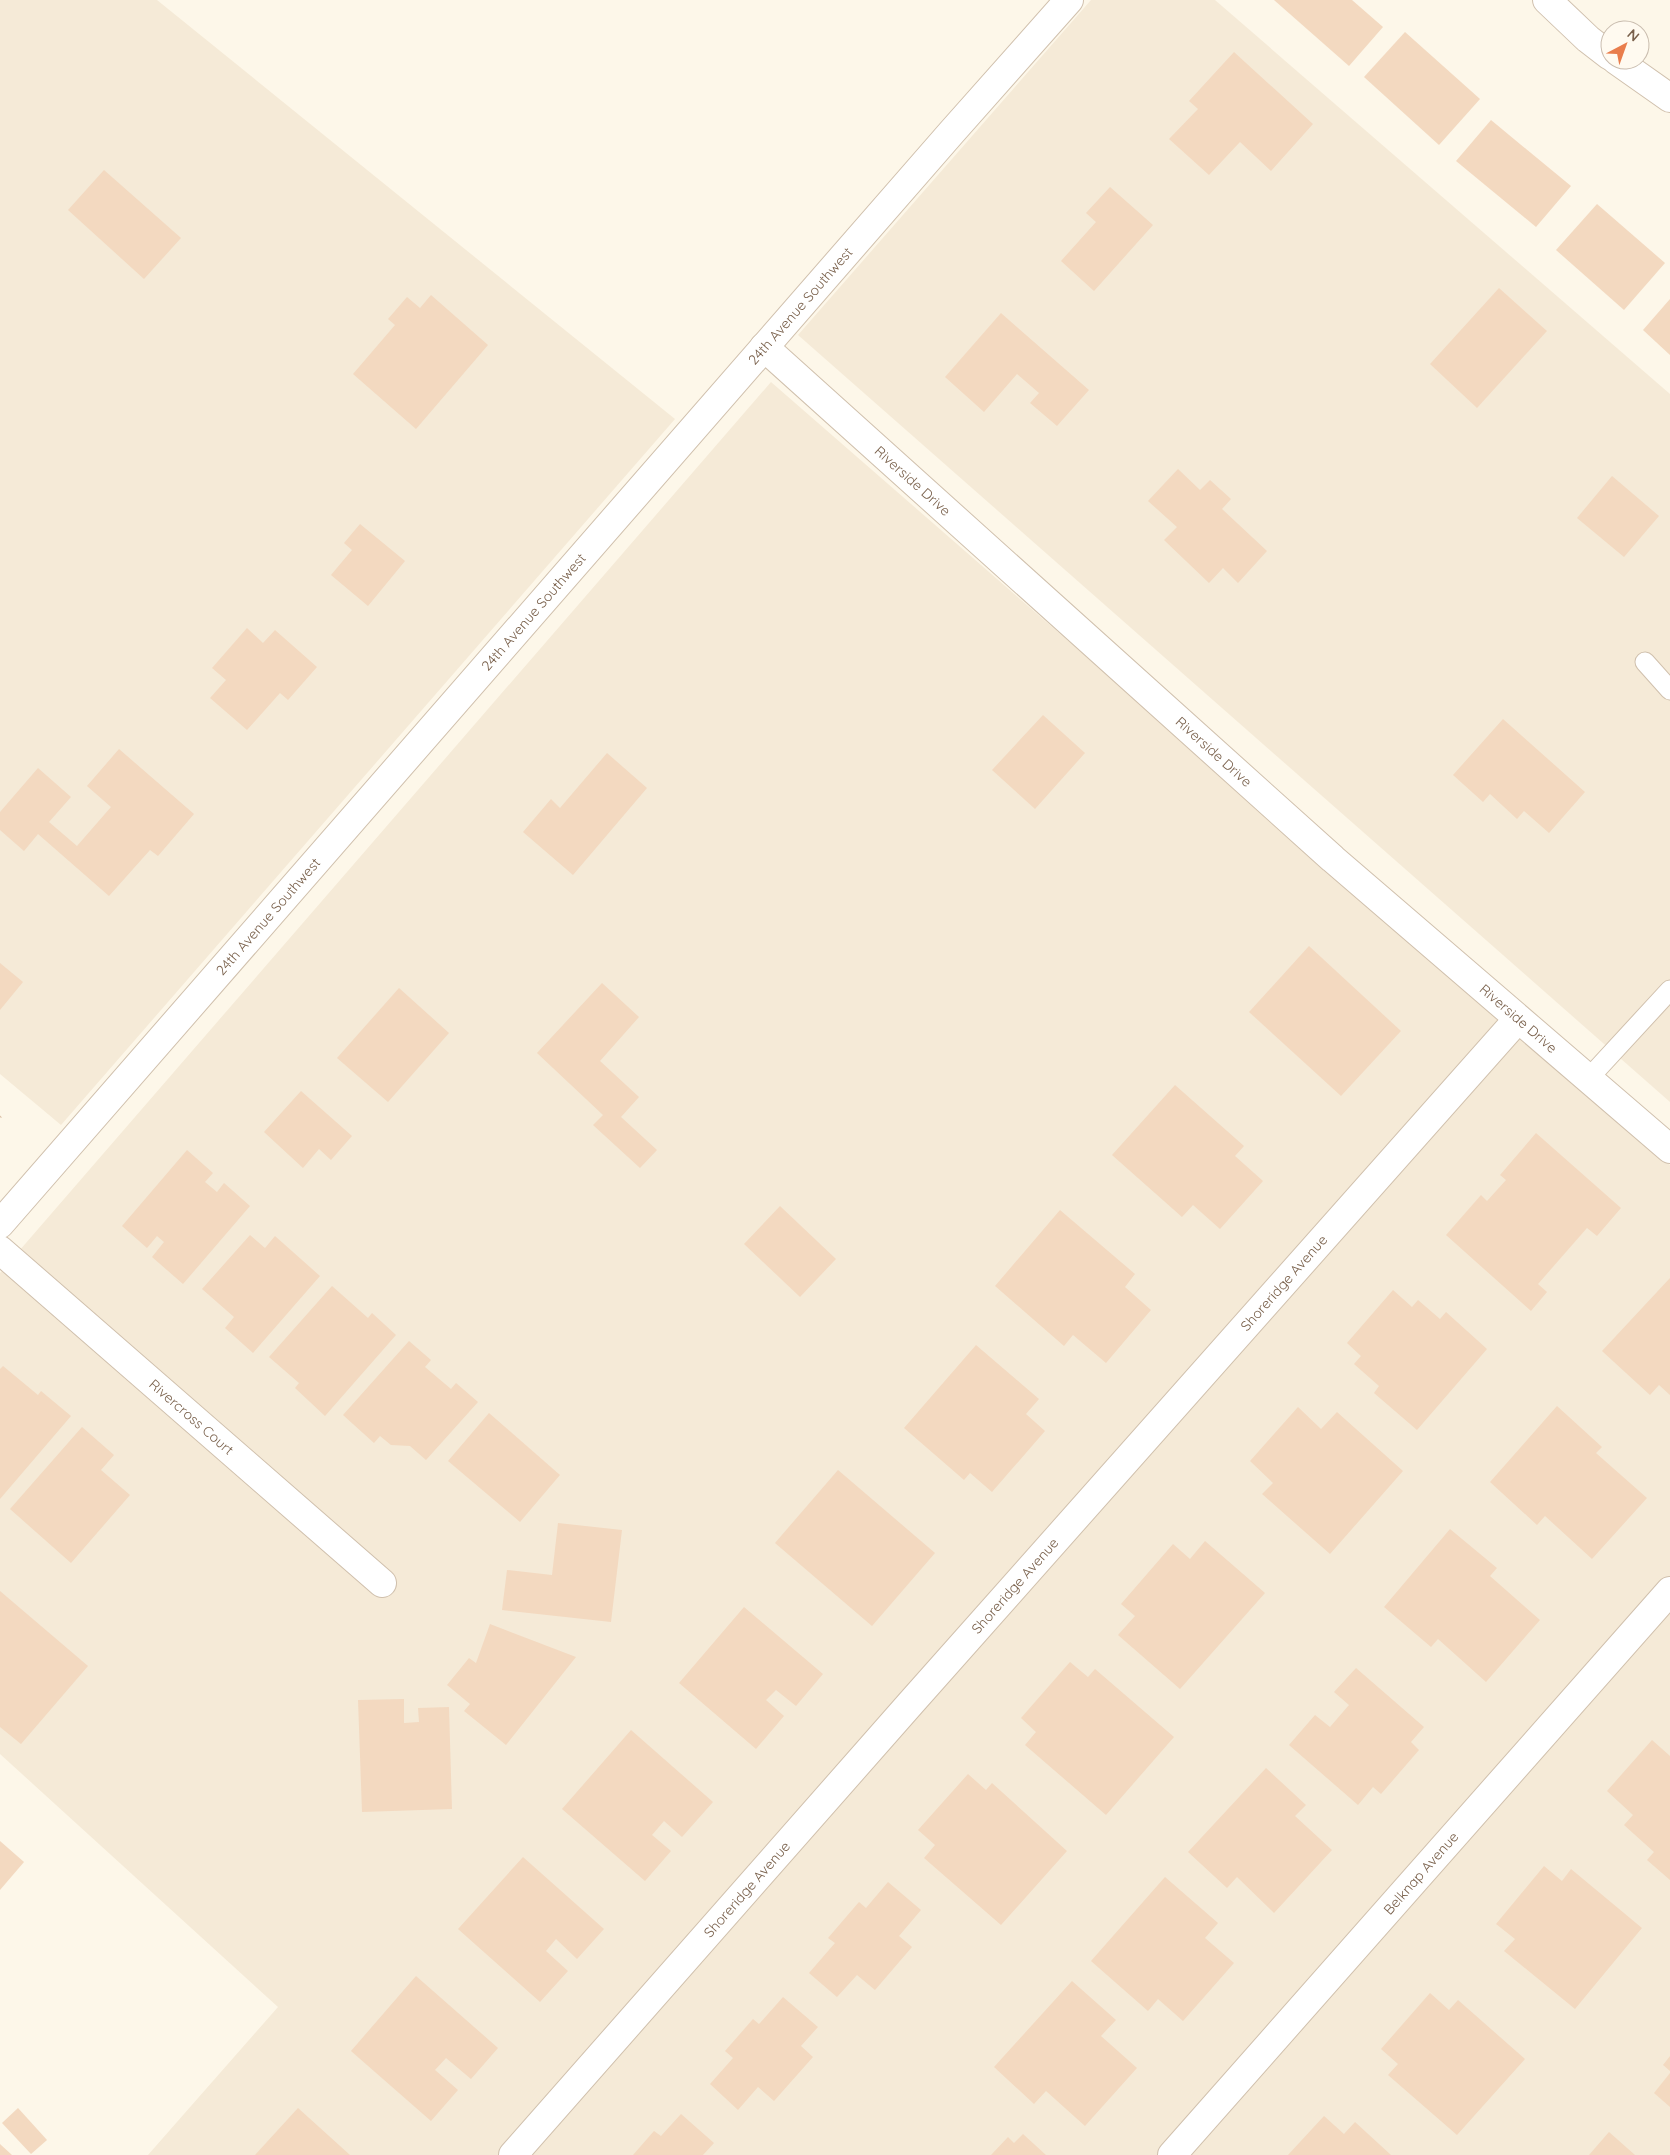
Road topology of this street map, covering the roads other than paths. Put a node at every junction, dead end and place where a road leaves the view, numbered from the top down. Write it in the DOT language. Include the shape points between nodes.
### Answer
graph roads {
  1 [pos="1069,0"];
  2 [pos="1547,0"];
  3 [pos="1600,48"];
  4 [pos="1630,70"];
  5 [pos="1670,98"];
  6 [pos="764,347"];
  7 [pos="1645,662"];
  8 [pos="1670,690"];
  9 [pos="1670,990"];
  10 [pos="1518,1019"];
  11 [pos="1588,1079"];
  12 [pos="1670,1149"];
  13 [pos="0,1224"];
  14 [pos="0,1250"];
  15 [pos="382,1583"];
  16 [pos="1670,1591"];
  17 [pos="513,2155"];
  18 [pos="1172,2155"];
  1 -- 6 [label="street, 24th Avenue Southwest"];
  2 -- 3 [label="street"];
  4 -- 5 [label="street"];
  6 -- 10 [label="street, Riverside Drive" via="1333,859"];
  6 -- 13 [label="street, 24th Avenue Southwest"];
  7 -- 8 [label="lane"];
  9 -- 11 [label="lane"];
  10 -- 11 [label="street, Riverside Drive"];
  10 -- 17 [label="street, Shoreridge Avenue"];
  11 -- 12 [label="street, Riverside Drive"];
  14 -- 15 [label="street, Rivercross Court"];
  16 -- 18 [label="street, Belknap Avenue"];
}
